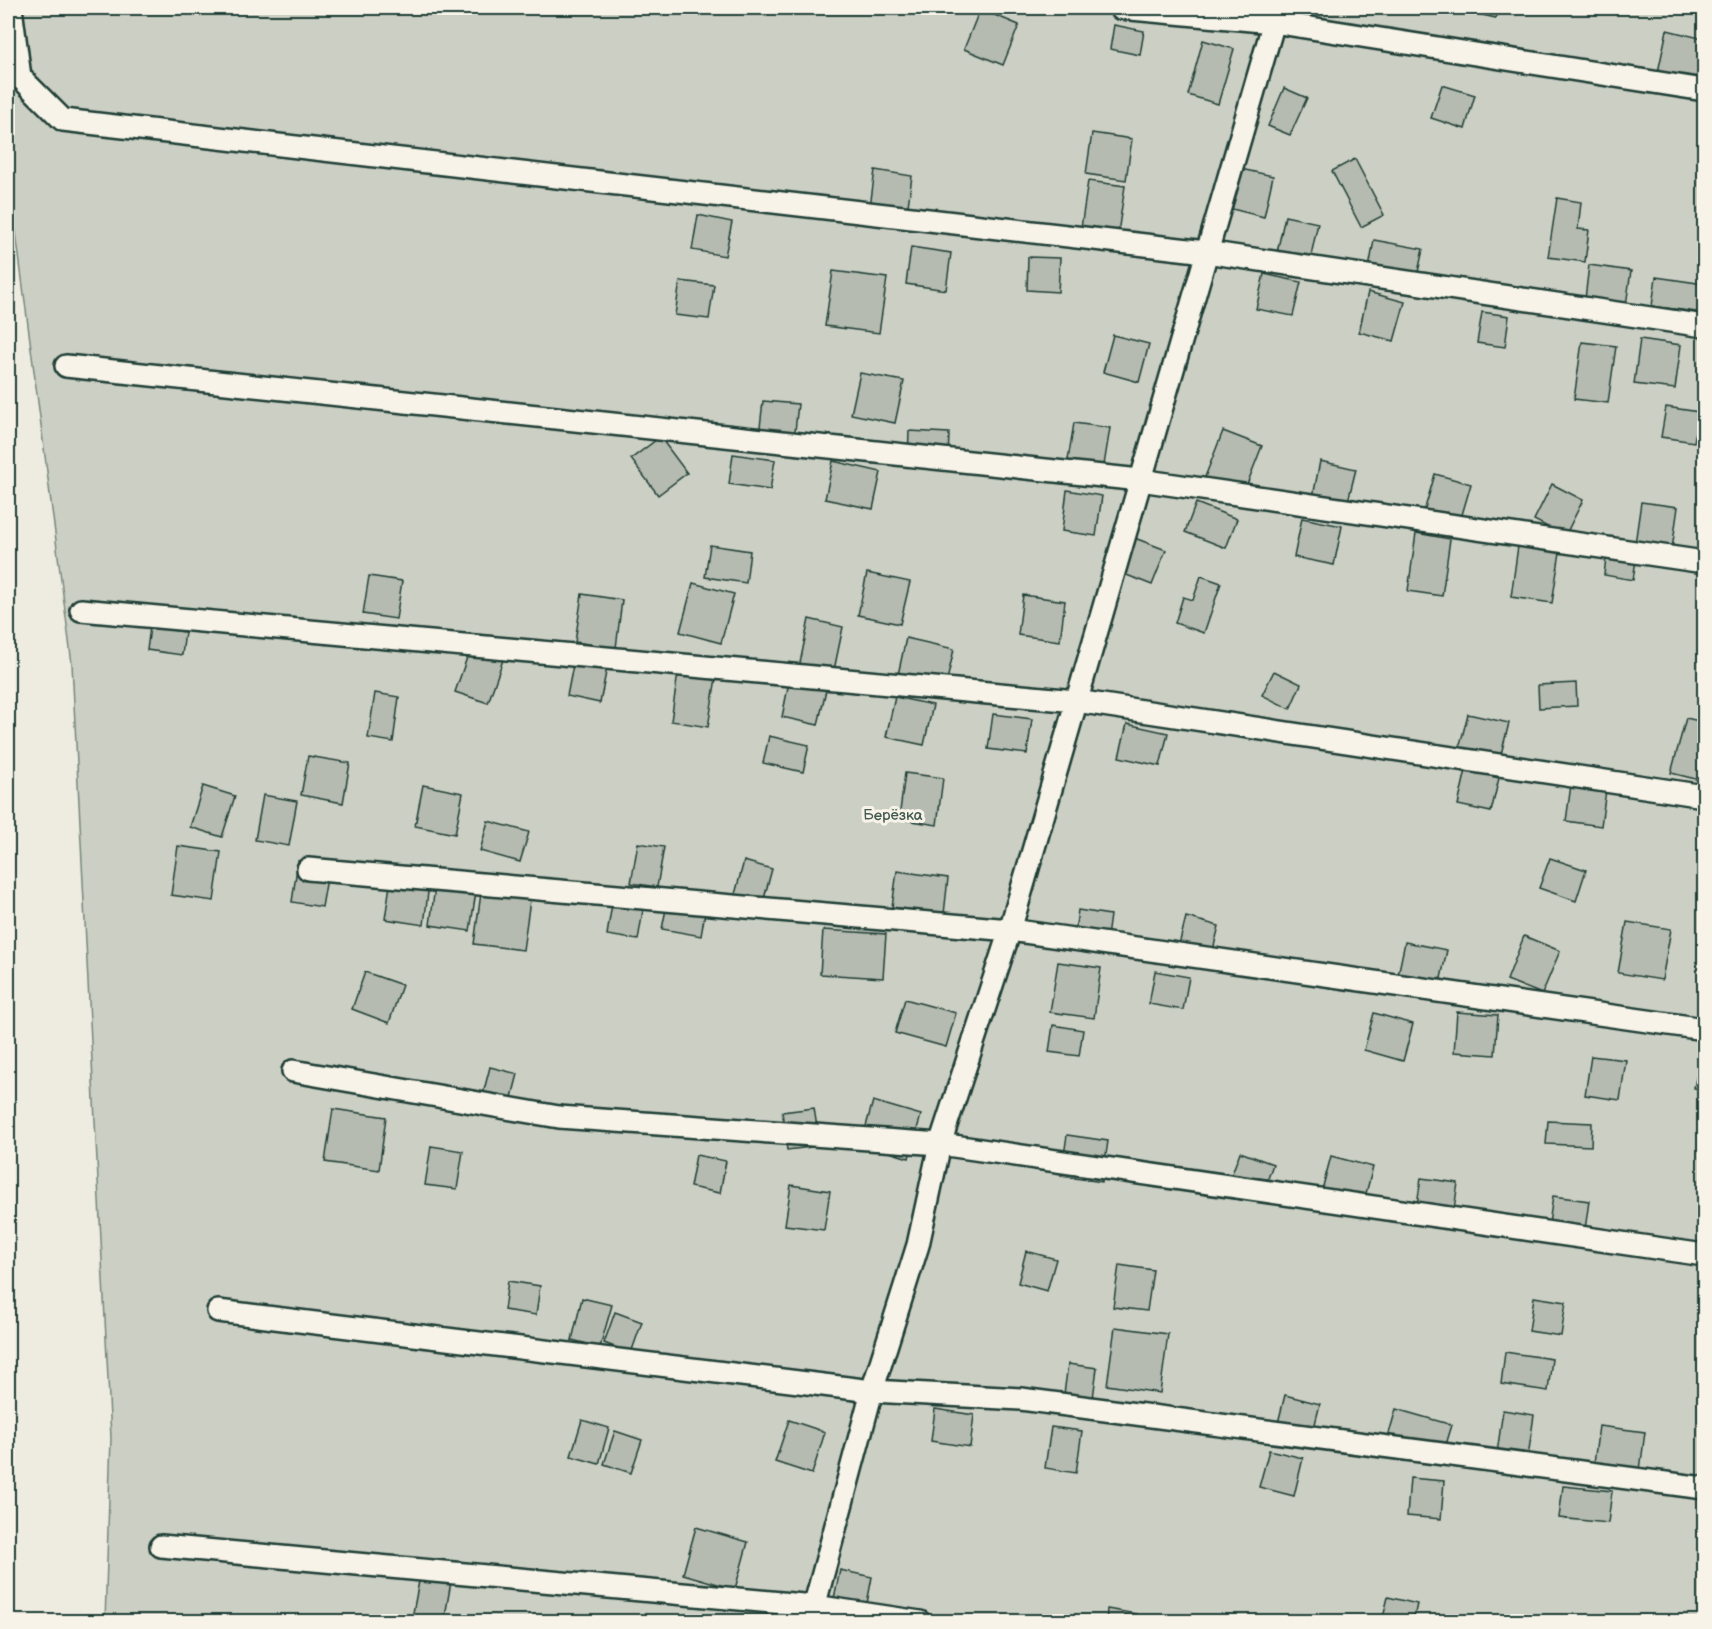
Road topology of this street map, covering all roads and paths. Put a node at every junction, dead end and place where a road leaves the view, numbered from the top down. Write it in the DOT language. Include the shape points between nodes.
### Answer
graph roads {
  1 [pos="11,8"];
  2 [pos="1120,8"];
  3 [pos="1275,15"];
  4 [pos="14,77"];
  5 [pos="1704,90"];
  6 [pos="1206,252"];
  7 [pos="1704,326"];
  8 [pos="66,366"];
  9 [pos="1140,480"];
  10 [pos="1704,562"];
  11 [pos="81,610"];
  12 [pos="1076,701"];
  13 [pos="1704,796"];
  14 [pos="308,869"];
  15 [pos="1010,930"];
  16 [pos="1704,1029"];
  17 [pos="293,1071"];
  18 [pos="940,1144"];
  19 [pos="1704,1255"];
  20 [pos="218,1311"];
  21 [pos="872,1391"];
  22 [pos="1704,1488"];
  23 [pos="161,1546"];
  24 [pos="812,1614"];
  25 [pos="920,1622"];
  1 -- 4 [label="lane"];
  2 -- 3 [label="lane"];
  3 -- 5 [label="lane"];
  3 -- 6 [label="lane"];
  4 -- 6 [label="lane" via="63,120"];
  6 -- 7 [label="lane"];
  6 -- 9 [label="lane"];
  8 -- 9 [label="lane"];
  9 -- 10 [label="lane"];
  9 -- 12 [label="lane"];
  11 -- 12 [label="lane"];
  12 -- 13 [label="lane"];
  12 -- 15 [label="lane"];
  14 -- 15 [label="lane"];
  15 -- 16 [label="lane"];
  15 -- 18 [label="lane"];
  17 -- 18 [label="lane" via="559,1118"];
  18 -- 19 [label="lane"];
  18 -- 21 [label="lane" via="918,1245"];
  20 -- 21 [label="lane"];
  21 -- 22 [label="lane" via="1021,1399"];
  21 -- 24 [label="lane"];
  23 -- 24 [label="lane"];
  24 -- 25 [label="lane"];
}
